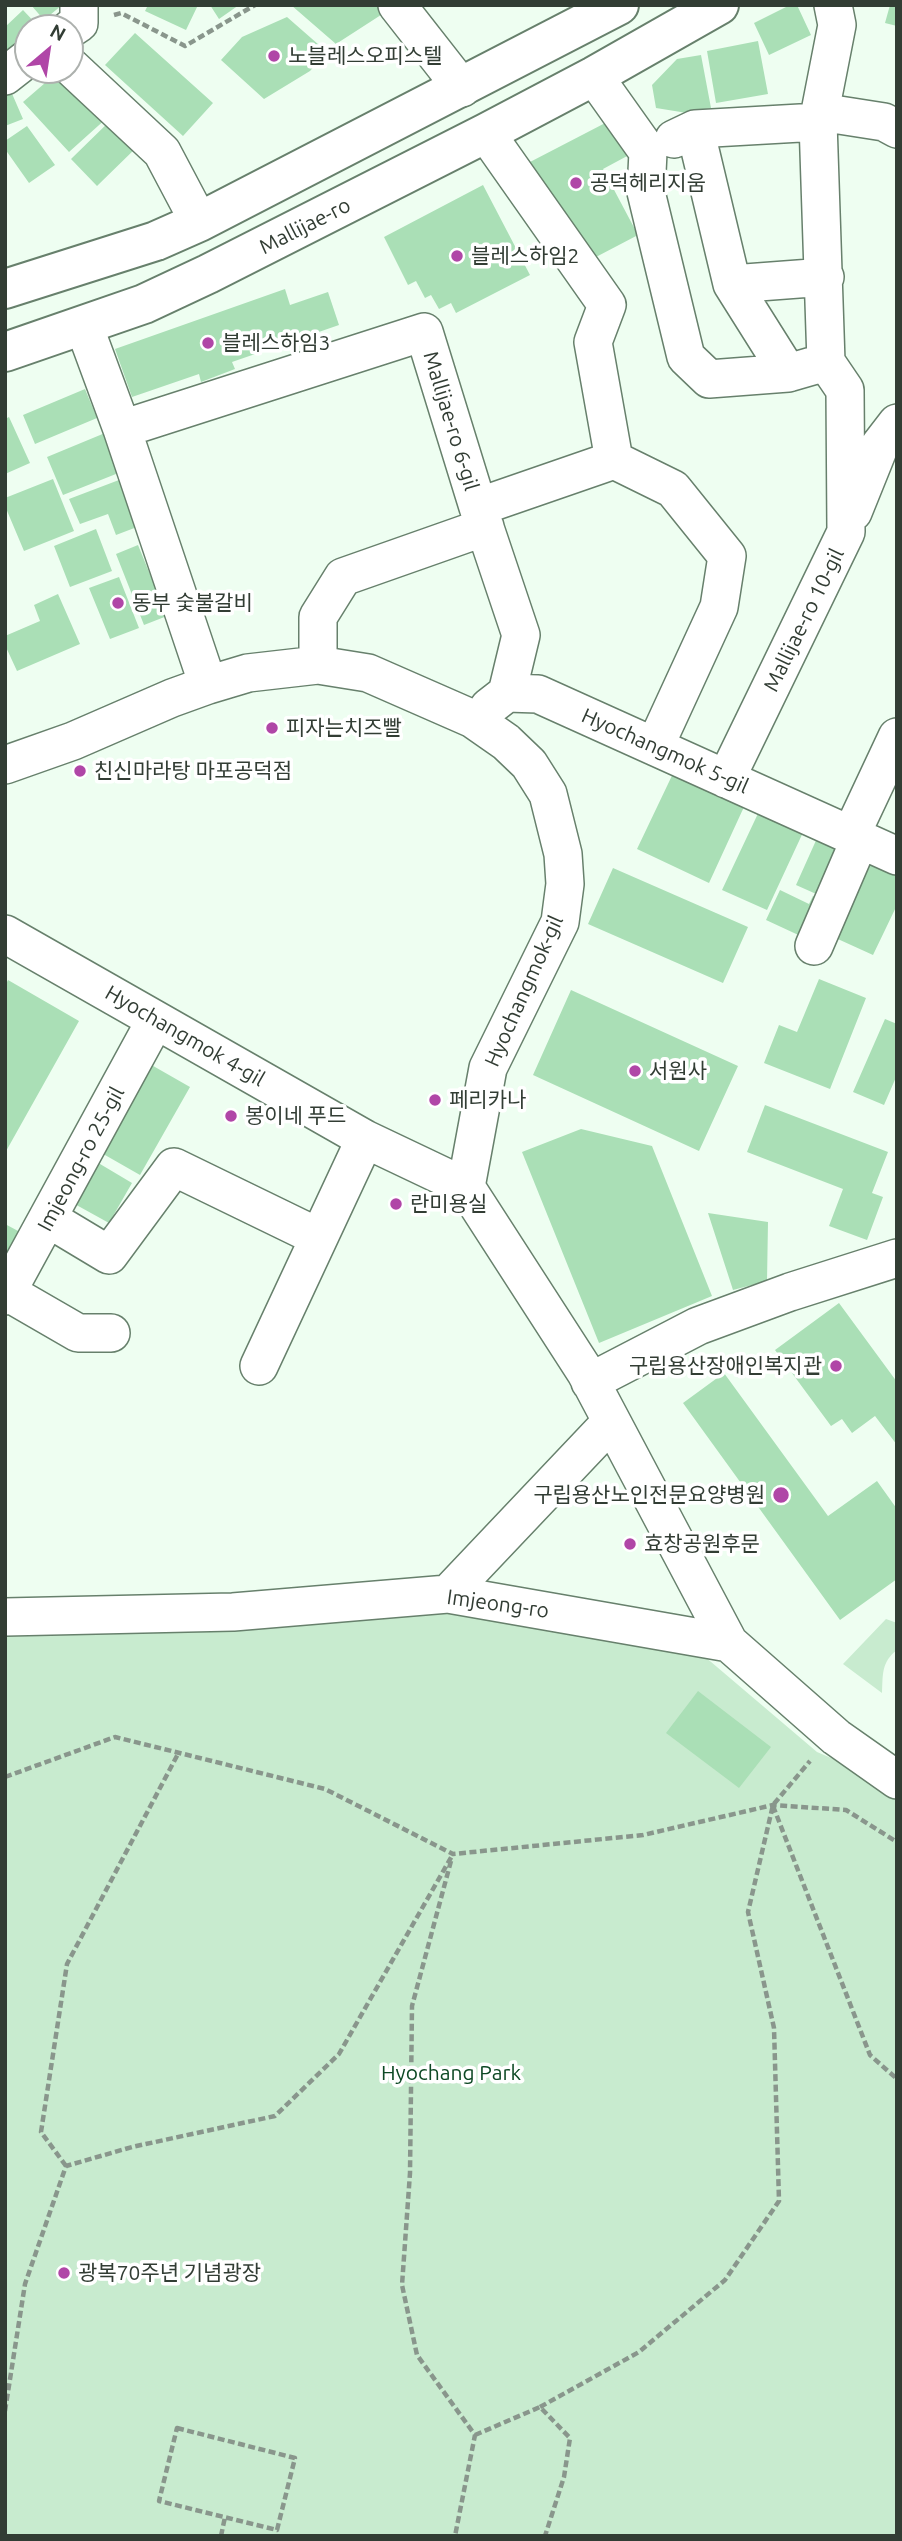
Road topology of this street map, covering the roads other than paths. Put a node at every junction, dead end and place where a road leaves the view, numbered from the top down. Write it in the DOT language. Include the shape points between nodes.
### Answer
graph roads {
  1 [pos="397,5"];
  2 [pos="619,5"];
  3 [pos="719,5"];
  4 [pos="833,5"];
  5 [pos="594,76"];
  6 [pos="84,79"];
  7 [pos="462,88"];
  8 [pos="819,117"];
  9 [pos="695,129"];
  10 [pos="897,129"];
  11 [pos="486,132"];
  12 [pos="648,152"];
  13 [pos="199,222"];
  14 [pos="825,277"];
  15 [pos="732,284"];
  16 [pos="5,289"];
  17 [pos="84,326"];
  18 [pos="5,352"];
  19 [pos="788,373"];
  20 [pos="836,376"];
  21 [pos="122,429"];
  22 [pos="893,437"];
  23 [pos="614,460"];
  24 [pos="481,517"];
  25 [pos="846,532"];
  26 [pos="318,665"];
  27 [pos="208,685"];
  28 [pos="507,693"];
  29 [pos="473,719"];
  30 [pos="897,737"];
  31 [pos="656,746"];
  32 [pos="5,765"];
  33 [pos="726,779"];
  34 [pos="856,837"];
  35 [pos="897,856"];
  36 [pos="5,934"];
  37 [pos="814,946"];
  38 [pos="155,1021"];
  39 [pos="365,1139"];
  40 [pos="466,1187"];
  41 [pos="49,1219"];
  42 [pos="318,1237"];
  43 [pos="897,1258"];
  44 [pos="6,1294"];
  45 [pos="111,1333"];
  46 [pos="259,1366"];
  47 [pos="590,1382"];
  48 [pos="611,1422"];
  49 [pos="448,1594"];
  50 [pos="5,1617"];
  51 [pos="729,1643"];
  52 [pos="897,1780"];
  1 -- 7 [label="street"];
  2 -- 7 [label="main road"];
  3 -- 5 [label="main road, Mallijae-ro"];
  4 -- 8 [label="street, Mallijae-ro 10-gil" via="836,25"];
  5 -- 11 [label="main road, Mallijae-ro"];
  5 -- 12 [label="street"];
  6 -- 13 [label="street" via="162,152"];
  7 -- 13 [label="main road"];
  8 -- 9 [label="street"];
  8 -- 10 [label="street" via="884,122"];
  8 -- 14 [label="street, Mallijae-ro 10-gil"];
  9 -- 12 [label="street"];
  9 -- 15 [label="street"];
  11 -- 17 [label="main road, Mallijae-ro" via="208,274"];
  11 -- 23 [label="street" via="607,305 593,342"];
  12 -- 19 [label="street" via="646,192 686,357 709,379"];
  13 -- 16 [label="main road" via="156,241"];
  14 -- 15 [label="street"];
  14 -- 20 [label="street, Mallijae-ro 10-gil"];
  15 -- 19 [label="street"];
  17 -- 18 [label="main road, Mallijae-ro"];
  17 -- 21 [label="street"];
  19 -- 20 [label="street"];
  20 -- 22 [label="street"];
  20 -- 25 [label="street, Mallijae-ro 10-gil"];
  21 -- 24 [label="street, Mallijae-ro 6-gil" via="424,332"];
  21 -- 27 [label="street"];
  22 -- 25 [label="street"];
  23 -- 24 [label="street"];
  23 -- 31 [label="street" via="673,489 727,556 719,607"];
  24 -- 26 [label="street" via="343,577 318,617"];
  24 -- 28 [label="street, Mallijae-ro 6-gil" via="521,635"];
  25 -- 33 [label="street, Mallijae-ro 10-gil"];
  26 -- 27 [label="street, Hyochangmok-gil" via="248,673"];
  26 -- 29 [label="street, Hyochangmok-gil" via="368,673"];
  27 -- 32 [label="street, Hyochangmok-gil"];
  28 -- 29 [label="street"];
  28 -- 31 [label="street, Hyochangmok 5-gil" via="538,694"];
  29 -- 40 [label="street, Hyochangmok-gil" via="529,764 548,794 564,854 565,884 560,922 488,1068"];
  30 -- 34 [label="street"];
  31 -- 33 [label="street, Hyochangmok 5-gil"];
  33 -- 34 [label="street, Hyochangmok 5-gil"];
  34 -- 35 [label="street, Hyochangmok 5-gil"];
  34 -- 37 [label="street"];
  36 -- 38 [label="street, Hyochangmok 4-gil"];
  38 -- 39 [label="street, Hyochangmok 4-gil"];
  38 -- 41 [label="street, Imjeong-ro 25-gil"];
  39 -- 40 [label="street, Hyochangmok 4-gil"];
  39 -- 42 [label="street"];
  40 -- 47 [label="street"];
  41 -- 42 [label="street" via="109,1255 174,1167"];
  41 -- 44 [label="street, Imjeong-ro 25-gil"];
  42 -- 46 [label="street"];
  43 -- 47 [label="street" via="698,1326"];
  44 -- 45 [label="street" via="78,1333"];
  47 -- 48 [label="street"];
  48 -- 49 [label="street"];
  48 -- 51 [label="street"];
  49 -- 50 [label="street, Imjeong-ro" via="233,1612"];
  49 -- 51 [label="street, Imjeong-ro"];
  51 -- 52 [label="street" via="836,1737"];
}
